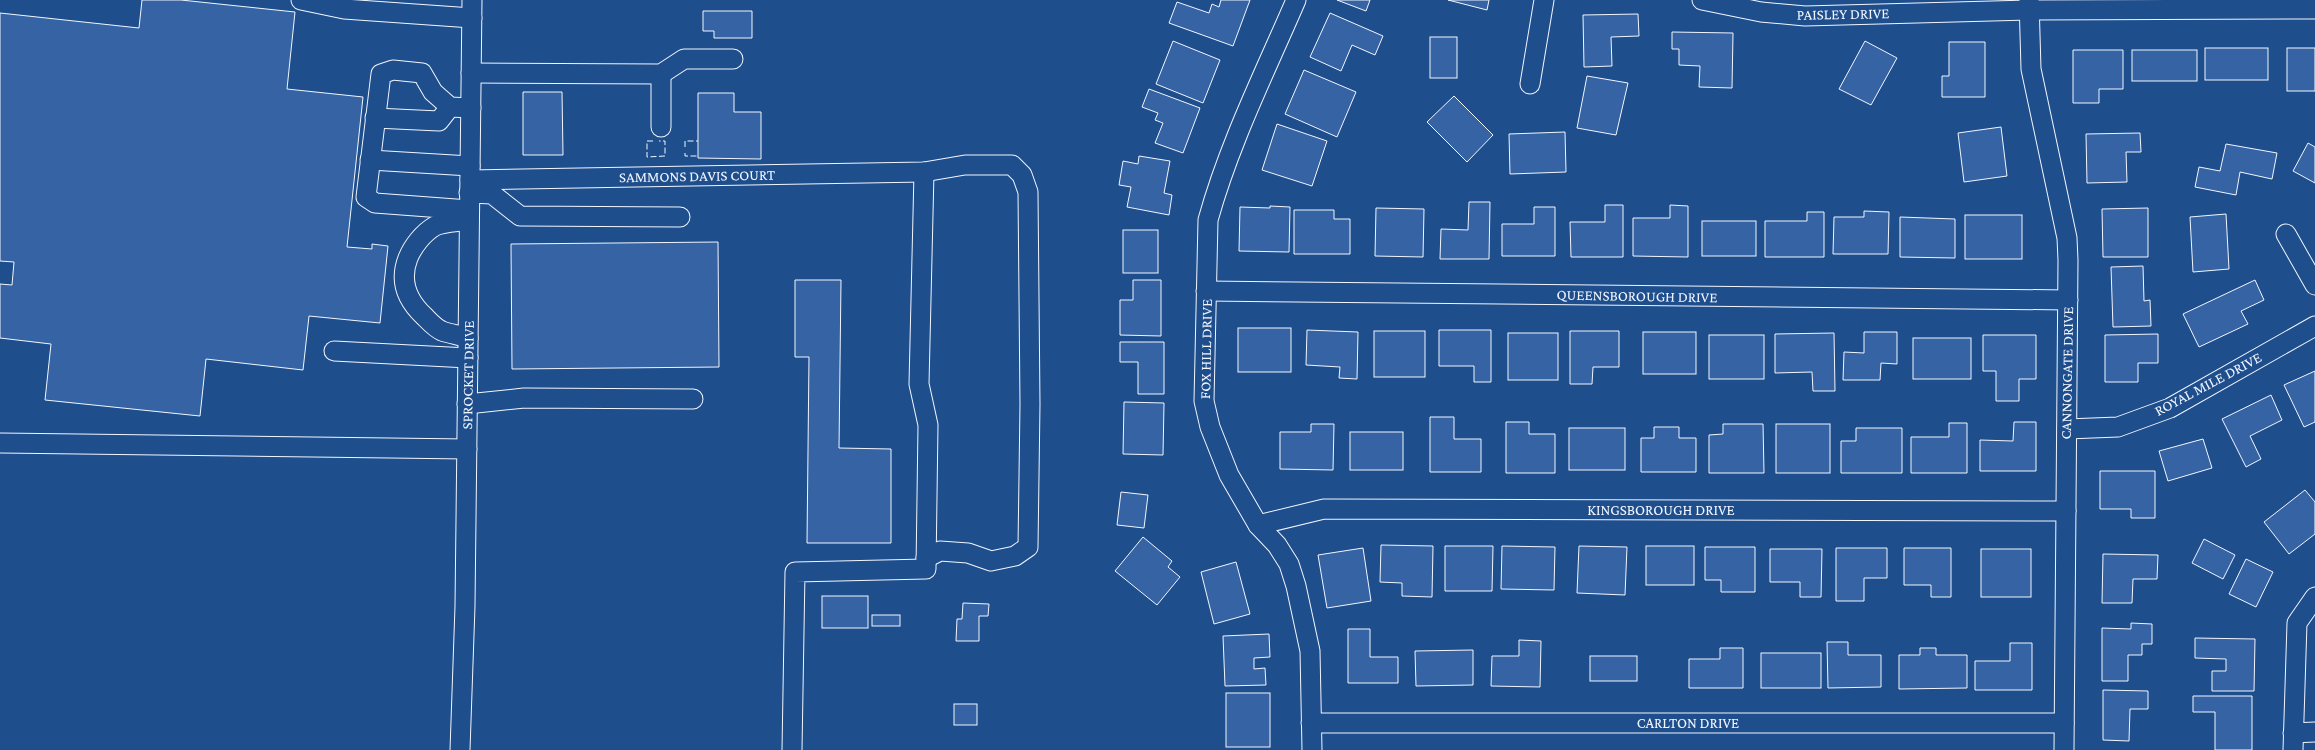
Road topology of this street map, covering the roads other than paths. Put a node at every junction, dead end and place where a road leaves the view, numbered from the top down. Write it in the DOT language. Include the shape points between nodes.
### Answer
graph roads {
  1 [pos="301,0"];
  2 [pos="1296,0"];
  3 [pos="1544,0"];
  4 [pos="1702,0"];
  5 [pos="2029,5"];
  6 [pos="2174,5"];
  7 [pos="472,9"];
  8 [pos="2315,9"];
  9 [pos="733,59"];
  10 [pos="471,73"];
  11 [pos="661,74"];
  12 [pos="1530,84"];
  13 [pos="450,107"];
  14 [pos="471,108"];
  15 [pos="375,118"];
  16 [pos="661,127"];
  17 [pos="370,160"];
  18 [pos="924,172"];
  19 [pos="469,194"];
  20 [pos="680,217"];
  21 [pos="2286,234"];
  22 [pos="2315,285"];
  23 [pos="1206,291"];
  24 [pos="2068,300"];
  25 [pos="2315,326"];
  26 [pos="468,338"];
  27 [pos="334,351"];
  28 [pos="468,358"];
  29 [pos="693,398"];
  30 [pos="467,404"];
  31 [pos="2067,429"];
  32 [pos="0,443"];
  33 [pos="467,449"];
  34 [pos="2066,511"];
  35 [pos="1258,525"];
  36 [pos="926,558"];
  37 [pos="2315,597"];
  38 [pos="1311,723"];
  39 [pos="2064,723"];
  40 [pos="2315,732"];
  41 [pos="2293,741"];
  42 [pos="460,750"];
  43 [pos="792,750"];
  44 [pos="1312,750"];
  45 [pos="2064,750"];
  1 -- 7 [label="street" via="344,9"];
  2 -- 23 [label="street, FOX HILL DRIVE" via="1242,123 1215,195 1208,220"];
  3 -- 12 [label="street"];
  4 -- 5 [label="street, PAISLEY DRIVE" via="1761,12 1805,16"];
  5 -- 6 [label="street, PAISLEY DRIVE"];
  5 -- 24 [label="street, CANNONGATE DRIVE" via="2031,69 2067,238"];
  6 -- 8 [label="street, PAISLEY DRIVE"];
  7 -- 10 [label="street, SPROCKET DRIVE"];
  9 -- 11 [label="street" via="684,59"];
  10 -- 11 [label="street"];
  10 -- 14 [label="street, SPROCKET DRIVE"];
  11 -- 16 [label="street"];
  13 -- 14 [label="street"];
  13 -- 15 [label="street" via="439,121"];
  13 -- 15 [label="street" via="433,92 422,73 393,70 381,74"];
  14 -- 19 [label="street, SPROCKET DRIVE"];
  15 -- 17 [label="street"];
  17 -- 19 [label="street"];
  17 -- 19 [label="street" via="366,197 375,203"];
  18 -- 19 [label="street, SAMMONS DAVIS COURT"];
  18 -- 36 [label="street" via="919,384 928,425"];
  18 -- 36 [label="street, SAMMONS DAVIS COURT" via="965,165 1012,165 1022,175 1028,192 1030,404 1028,547 1015,556 992,561 968,553 940,551"];
  19 -- 20 [label="street" via="492,194 520,216"];
  19 -- 26 [label="street, SPROCKET DRIVE"];
  19 -- 26 [label="street" via="412,250 404,277 409,300 433,325 441,331"];
  21 -- 22 [label="street"];
  23 -- 24 [label="street, QUEENSBOROUGH DRIVE"];
  23 -- 35 [label="street, FOX HILL DRIVE" via="1204,401 1210,427 1229,475"];
  24 -- 31 [label="street, CANNONGATE DRIVE"];
  25 -- 31 [label="street, ROYAL MILE DRIVE" via="2170,408 2118,427"];
  26 -- 28 [label="street, SPROCKET DRIVE"];
  27 -- 28 [label="street"];
  28 -- 30 [label="street, SPROCKET DRIVE"];
  29 -- 30 [label="street" via="524,398"];
  30 -- 33 [label="street, SPROCKET DRIVE"];
  31 -- 34 [label="street, CANNONGATE DRIVE"];
  32 -- 33 [label="street"];
  33 -- 42 [label="street, SPROCKET DRIVE"];
  34 -- 35 [label="street, KINGSBOROUGH DRIVE" via="1324,509"];
  34 -- 39 [label="street, CANNONGATE DRIVE"];
  35 -- 38 [label="street, FOX HILL DRIVE" via="1289,564 1296,586 1310,651"];
  36 -- 43 [label="street" via="926,569 795,572"];
  37 -- 41 [label="street" via="2297,623"];
  38 -- 39 [label="street, CARLTON DRIVE"];
  38 -- 44 [label="street, FOX HILL DRIVE"];
  39 -- 45 [label="street, CANNONGATE DRIVE"];
  40 -- 41 [label="street"];
}
